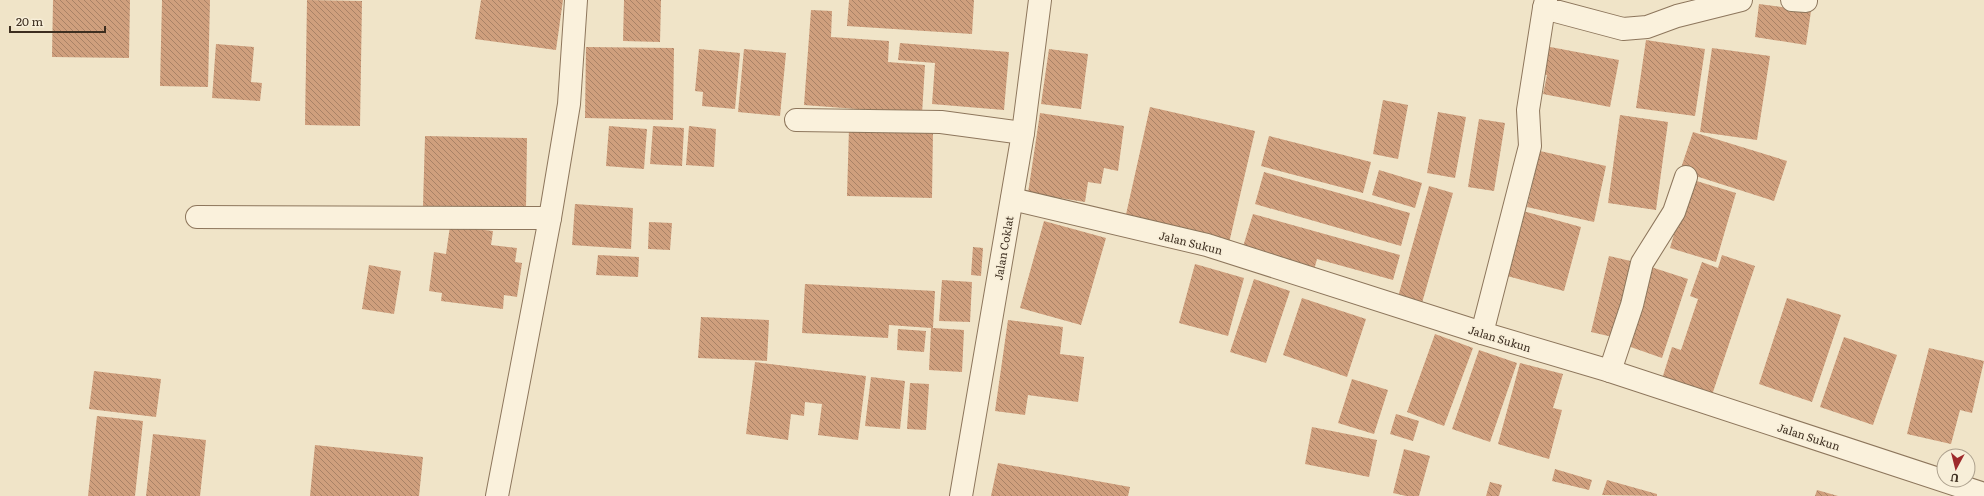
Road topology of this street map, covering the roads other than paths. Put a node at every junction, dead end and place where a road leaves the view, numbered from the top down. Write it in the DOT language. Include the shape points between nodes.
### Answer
graph roads {
  1 [pos="576,0"];
  2 [pos="1040,0"];
  3 [pos="1741,0"];
  4 [pos="1545,4"];
  5 [pos="796,120"];
  6 [pos="1023,133"];
  7 [pos="1686,177"];
  8 [pos="1012,199"];
  9 [pos="197,217"];
  10 [pos="550,218"];
  11 [pos="1482,333"];
  12 [pos="1610,371"];
  13 [pos="1984,494"];
  14 [pos="497,496"];
  15 [pos="961,496"];
  1 -- 10 [label="street" via="569,104"];
  2 -- 6 [label="street, Jalan Coklat"];
  3 -- 4 [label="street" via="1677,16 1647,27 1623,29"];
  4 -- 11 [label="street" via="1528,110 1530,146"];
  5 -- 6 [label="street" via="941,122"];
  6 -- 8 [label="street, Jalan Coklat"];
  7 -- 12 [label="street" via="1674,212 1642,263 1632,305"];
  8 -- 11 [label="street, Jalan Sukun" via="1207,245"];
  8 -- 15 [label="street, Jalan Coklat"];
  9 -- 10 [label="street"];
  10 -- 14 [label="street"];
  11 -- 12 [label="street, Jalan Sukun"];
  12 -- 13 [label="street, Jalan Sukun"];
}
